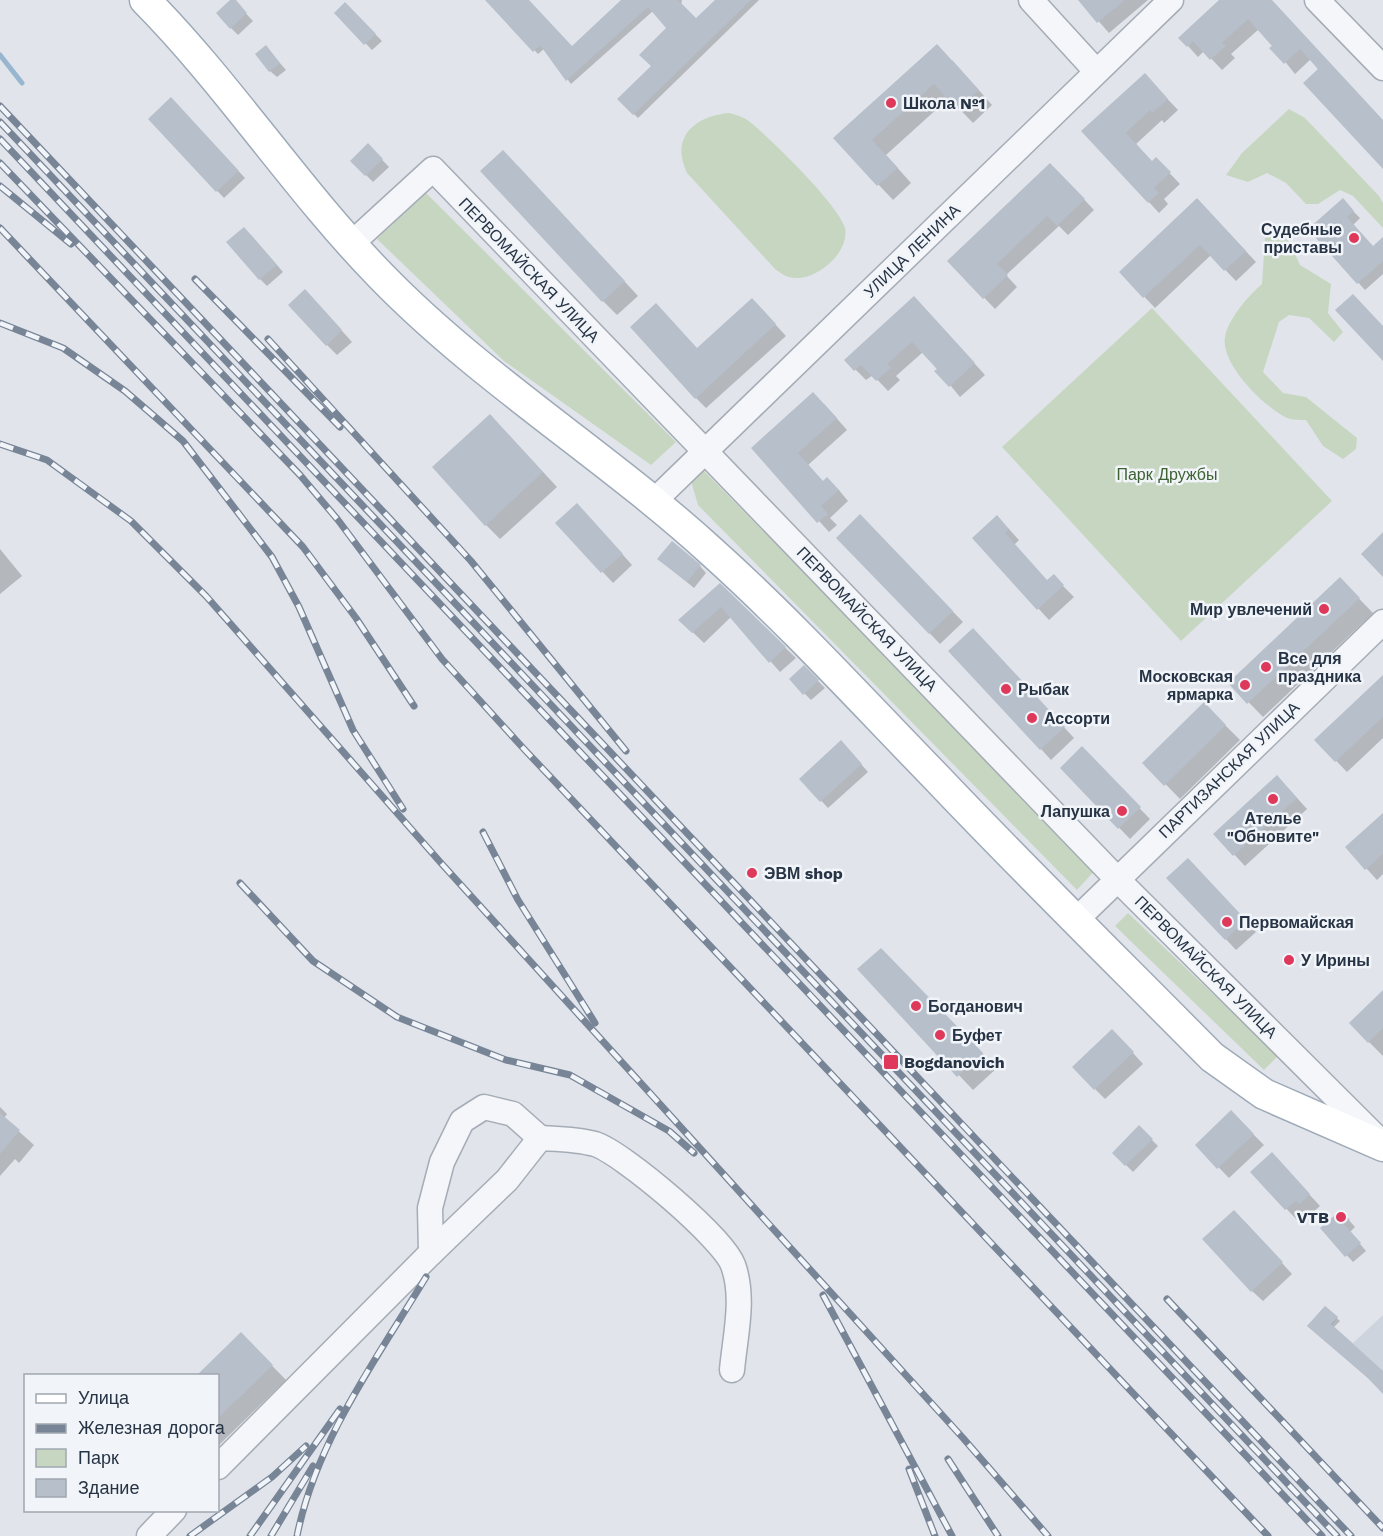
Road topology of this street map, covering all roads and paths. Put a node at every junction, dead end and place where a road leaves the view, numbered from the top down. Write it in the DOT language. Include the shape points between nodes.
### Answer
graph roads {
  1 [pos="145,0"];
  2 [pos="1031,0"];
  3 [pos="1171,0"];
  4 [pos="1317,0"];
  5 [pos="1383,68"];
  6 [pos="1096,71"];
  7 [pos="351,244"];
  8 [pos="705,451"];
  9 [pos="654,501"];
  10 [pos="1383,622"];
  11 [pos="1117,879"];
  12 [pos="1076,920"];
  13 [pos="540,1138"];
  14 [pos="1383,1145"];
  15 [pos="431,1253"];
  16 [pos="732,1370"];
  17 [pos="219,1466"];
  18 [pos="172,1512"];
  19 [pos="149,1536"];
  1 -- 7 [label="main road, ПЕРВОМАЙСКАЯ УЛИЦА"];
  2 -- 6 [label="street"];
  3 -- 6 [label="street, УЛИЦА ЛЕНИНА"];
  4 -- 5 [label="street"];
  6 -- 8 [label="street, УЛИЦА ЛЕНИНА"];
  7 -- 8 [label="street, ПЕРВОМАЙСКАЯ УЛИЦА" via="433,169"];
  7 -- 9 [label="main road, ПЕРВОМАЙСКАЯ УЛИЦА" via="432,325"];
  8 -- 9 [label="street, УЛИЦА ЛЕНИНА"];
  8 -- 11 [label="street, ПЕРВОМАЙСКАЯ УЛИЦА"];
  9 -- 12 [label="main road, ПЕРВОМАЙСКАЯ УЛИЦА" via="815,649"];
  10 -- 11 [label="street, ПАРТИЗАНСКАЯ УЛИЦА"];
  11 -- 12 [label="street, ПАРТИЗАНСКАЯ УЛИЦА"];
  11 -- 14 [label="street, ПЕРВОМАЙСКАЯ УЛИЦА"];
  12 -- 14 [label="main road, ПЕРВОМАЙСКАЯ УЛИЦА" via="1212,1057 1264,1094"];
  13 -- 15 [label="street" via="507,1180"];
  13 -- 15 [label="street" via="513,1114 484,1107 462,1121 442,1162 430,1208"];
  13 -- 16 [label="street" via="597,1145 637,1170 702,1226 732,1263 739,1297"];
  15 -- 17 [label="street"];
  18 -- 19 [label="street"];
}
